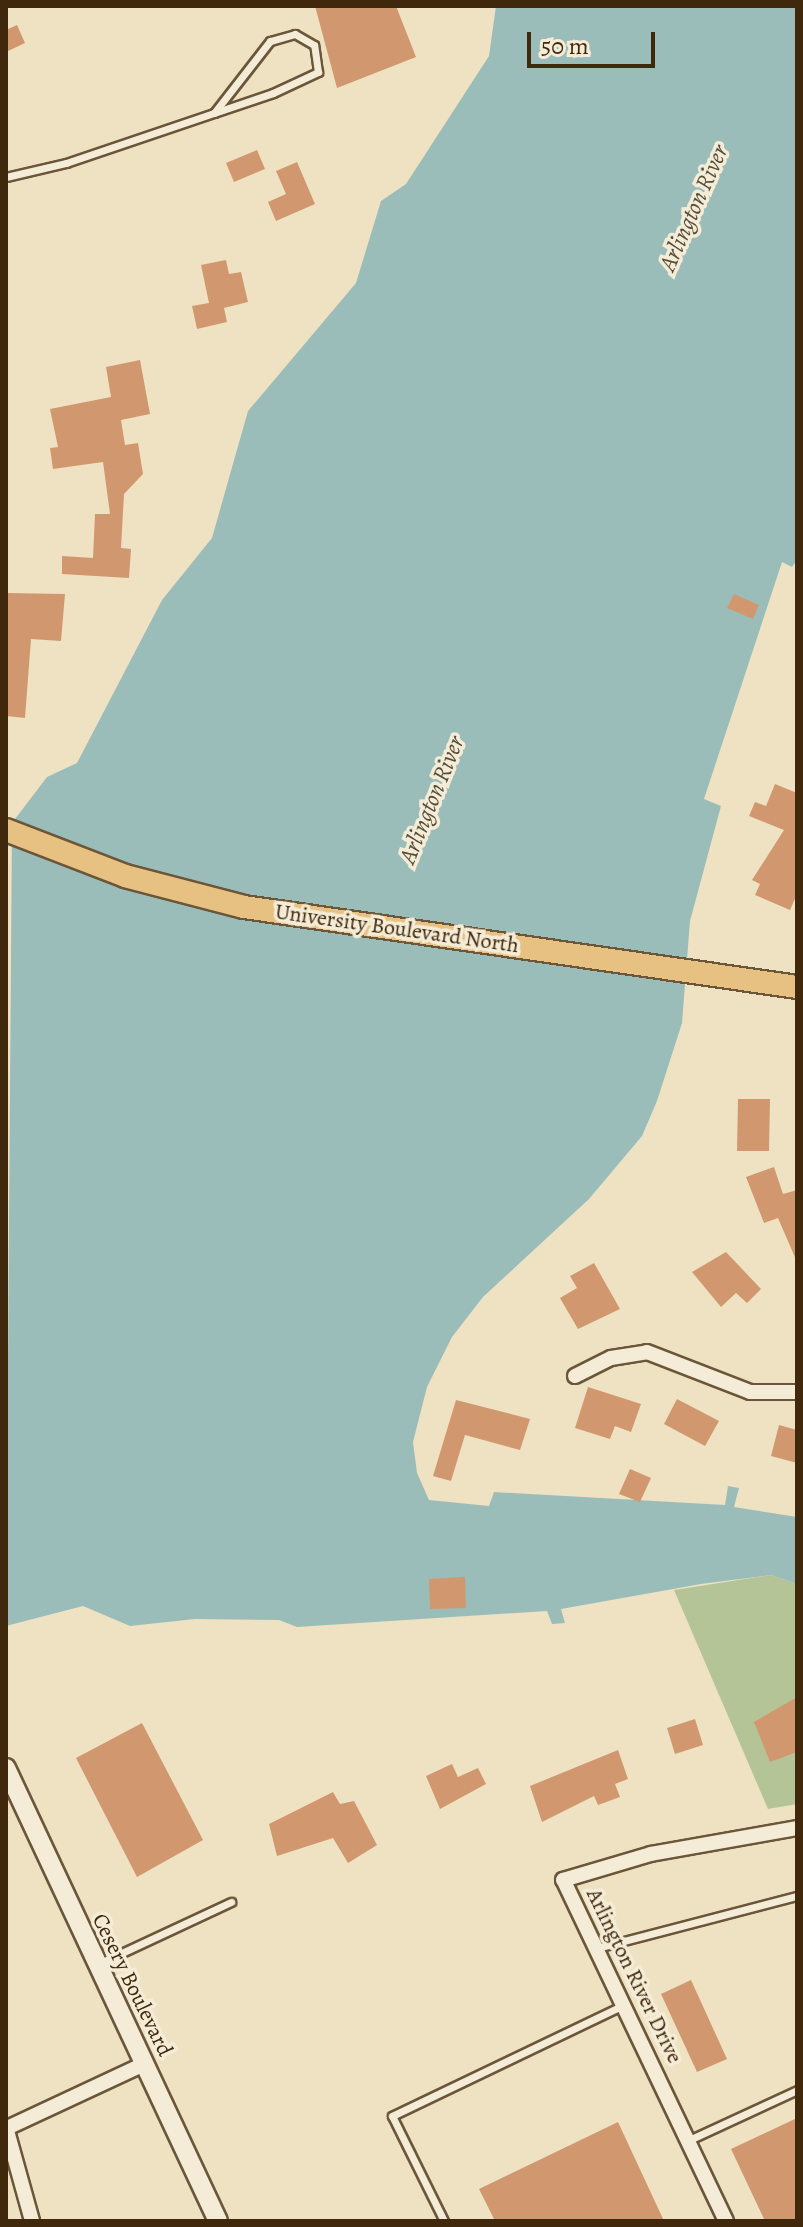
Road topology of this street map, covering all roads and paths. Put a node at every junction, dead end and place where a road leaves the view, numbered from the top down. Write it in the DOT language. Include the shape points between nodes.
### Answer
graph roads {
  1 [pos="214,113"];
  2 [pos="6,177"];
  3 [pos="6,830"];
  4 [pos="797,987"];
  5 [pos="575,1376"];
  6 [pos="797,1392"];
  7 [pos="6,1768"];
  8 [pos="797,1828"];
  9 [pos="797,1896"];
  10 [pos="231,1902"];
  11 [pos="597,1948"];
  12 [pos="96,1965"];
  13 [pos="624,2005"];
  14 [pos="144,2064"];
  15 [pos="797,2090"];
  16 [pos="6,2128"];
  17 [pos="689,2140"];
  18 [pos="32,2221"];
  19 [pos="218,2221"];
  20 [pos="444,2221"];
  21 [pos="726,2221"];
  1 -- 1 [label="lane" via="318,72 314,45 295,34 270,41"];
  1 -- 2 [label="lane"];
  3 -- 4 [label="main road, University Boulevard North" via="125,876 244,907"];
  5 -- 6 [label="street" via="611,1358 647,1352 750,1392"];
  7 -- 12 [label="main road, Cesery Boulevard"];
  8 -- 11 [label="street, Arlington River Drive" via="651,1854 563,1880"];
  9 -- 11 [label="lane"];
  10 -- 12 [label="lane"];
  11 -- 13 [label="street, Arlington River Drive"];
  12 -- 14 [label="main road, Cesery Boulevard"];
  13 -- 17 [label="street, Arlington River Drive"];
  13 -- 20 [label="lane" via="392,2116"];
  14 -- 16 [label="street"];
  14 -- 19 [label="main road, Cesery Boulevard"];
  15 -- 17 [label="lane"];
  16 -- 18 [label="street"];
  17 -- 21 [label="street, Arlington River Drive"];
}
